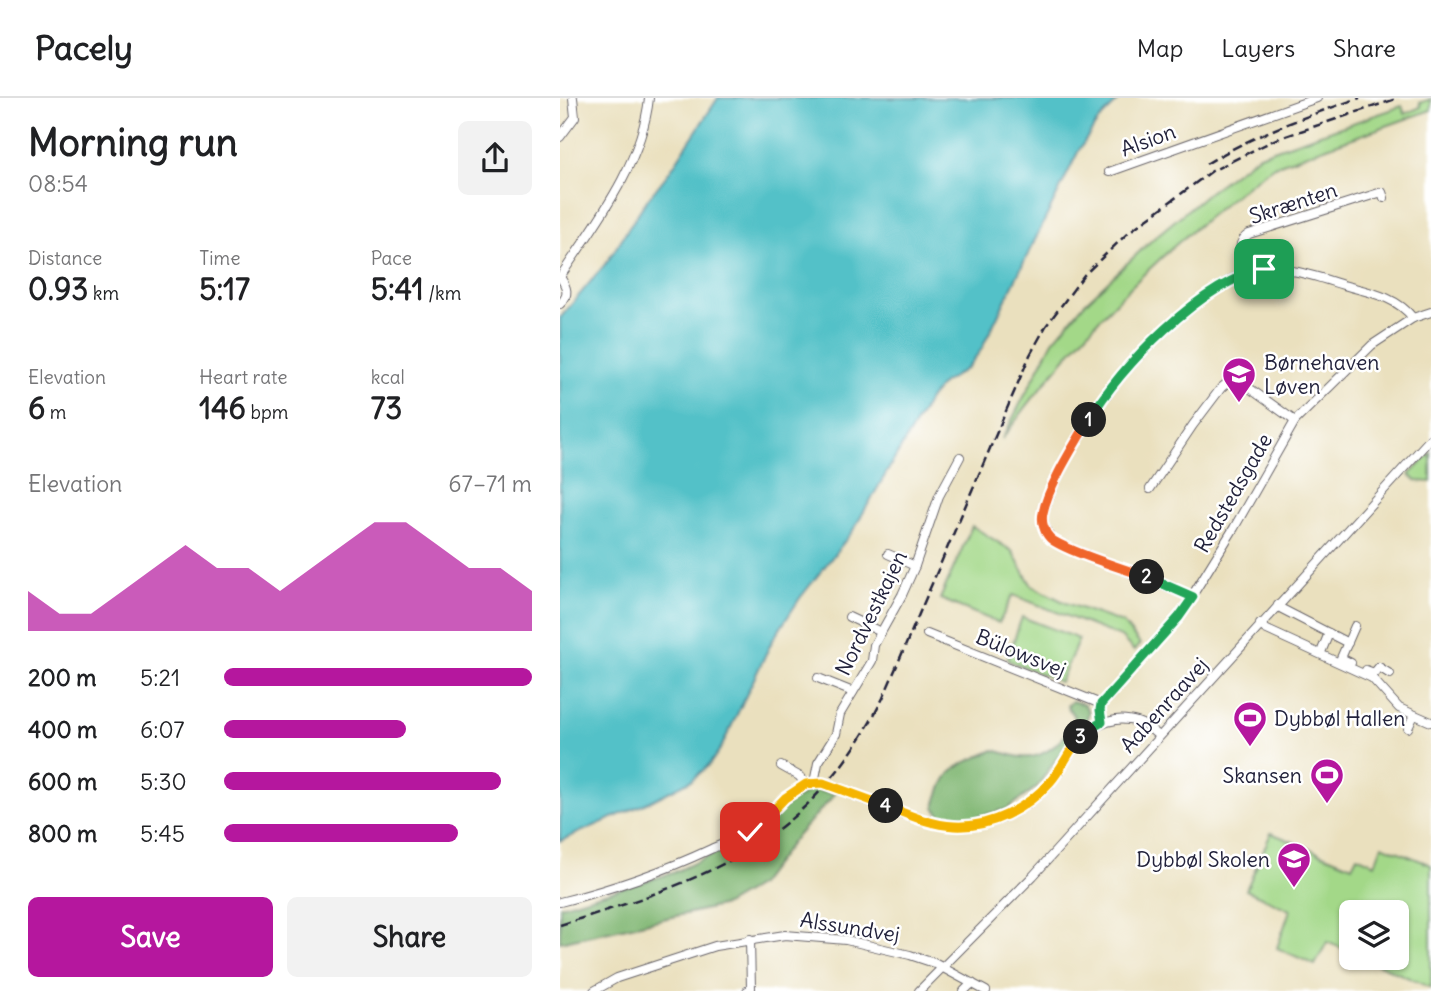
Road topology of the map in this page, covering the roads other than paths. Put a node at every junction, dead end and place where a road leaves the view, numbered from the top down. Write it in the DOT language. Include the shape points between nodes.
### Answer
graph roads {
  1 [pos="573,98"];
  2 [pos="649,98"];
  3 [pos="1317,98"];
  4 [pos="560,137"];
  5 [pos="1109,172"];
  6 [pos="1384,198"];
  7 [pos="1245,273"];
  8 [pos="560,277"];
  9 [pos="560,303"];
  10 [pos="1431,312"];
  11 [pos="1413,318"];
  12 [pos="1294,421"];
  13 [pos="1431,438"];
  14 [pos="960,457"];
  15 [pos="1150,489"];
  16 [pos="888,554"];
  17 [pos="915,566"];
  18 [pos="1193,597"];
  19 [pos="1278,605"];
  20 [pos="849,617"];
  21 [pos="1260,624"];
  22 [pos="1355,626"];
  23 [pos="881,632"];
  24 [pos="1329,633"];
  25 [pos="927,634"];
  26 [pos="1348,643"];
  27 [pos="1322,650"];
  28 [pos="1390,674"];
  29 [pos="818,678"];
  30 [pos="852,692"];
  31 [pos="1101,704"];
  32 [pos="1414,715"];
  33 [pos="1102,722"];
  34 [pos="1431,722"];
  35 [pos="1408,728"];
  36 [pos="1159,736"];
  37 [pos="781,766"];
  38 [pos="810,783"];
  39 [pos="560,902"];
  40 [pos="750,939"];
  41 [pos="943,968"];
  42 [pos="972,984"];
  43 [pos="594,991"];
  44 [pos="747,991"];
  45 [pos="919,991"];
  46 [pos="964,991"];
  47 [pos="986,991"];
  1 -- 4 [label="street" via="575,117"];
  2 -- 8 [label="street" via="635,153"];
  3 -- 5 [label="street, Alsion"];
  6 -- 7 [label="street, Skrænten" via="1382,192 1249,234 1240,243"];
  7 -- 11 [label="street" via="1264,269 1302,272 1397,302"];
  7 -- 18 [label="street" via="1187,311 1114,384 1066,458 1042,514 1045,531 1058,544"];
  8 -- 9 [label="street" via="567,291"];
  10 -- 11 [label="street, Redstedsgade"];
  11 -- 12 [label="street, Redstedsgade" via="1372,345"];
  12 -- 15 [label="street" via="1245,385 1227,383 1192,425"];
  12 -- 18 [label="street, Redstedsgade"];
  13 -- 19 [label="street, Aabenraavej"];
  14 -- 17 [label="street, Nordvestkajen" via="939,496"];
  16 -- 17 [label="street"];
  17 -- 23 [label="street, Nordvestkajen"];
  18 -- 31 [label="street, Redstedsgade"];
  19 -- 21 [label="street, Aabenraavej"];
  19 -- 24 [label="street"];
  20 -- 23 [label="street"];
  21 -- 32 [label="street" via="1372,678 1399,708"];
  21 -- 36 [label="street, Aabenraavej"];
  22 -- 26 [label="street"];
  23 -- 30 [label="street, Nordvestkajen" via="872,660"];
  24 -- 26 [label="street"];
  24 -- 27 [label="street"];
  25 -- 31 [label="street, Bülowsvej"];
  26 -- 28 [label="street" via="1341,659 1374,673 1379,667"];
  29 -- 30 [label="street"];
  30 -- 38 [label="street, Nordvestkajen"];
  31 -- 33 [label="street"];
  32 -- 34 [label="street"];
  32 -- 35 [label="street"];
  33 -- 36 [label="street" via="1142,723"];
  33 -- 38 [label="street" via="1077,742 1033,800 982,824 954,826 927,821 823,783"];
  36 -- 41 [label="street, Aabenraavej"];
  37 -- 38 [label="street"];
  38 -- 39 [label="street" via="785,798 750,832 662,871"];
  40 -- 41 [label="street, Alssundvej" via="785,934 846,940"];
  40 -- 43 [label="street, Alssundvej" via="617,978"];
  40 -- 44 [label="street" via="751,989"];
  41 -- 42 [label="street, Alssundvej"];
  41 -- 45 [label="street, Aabenraavej"];
  42 -- 46 [label="street"];
  42 -- 47 [label="street, Alssundvej"];
}
